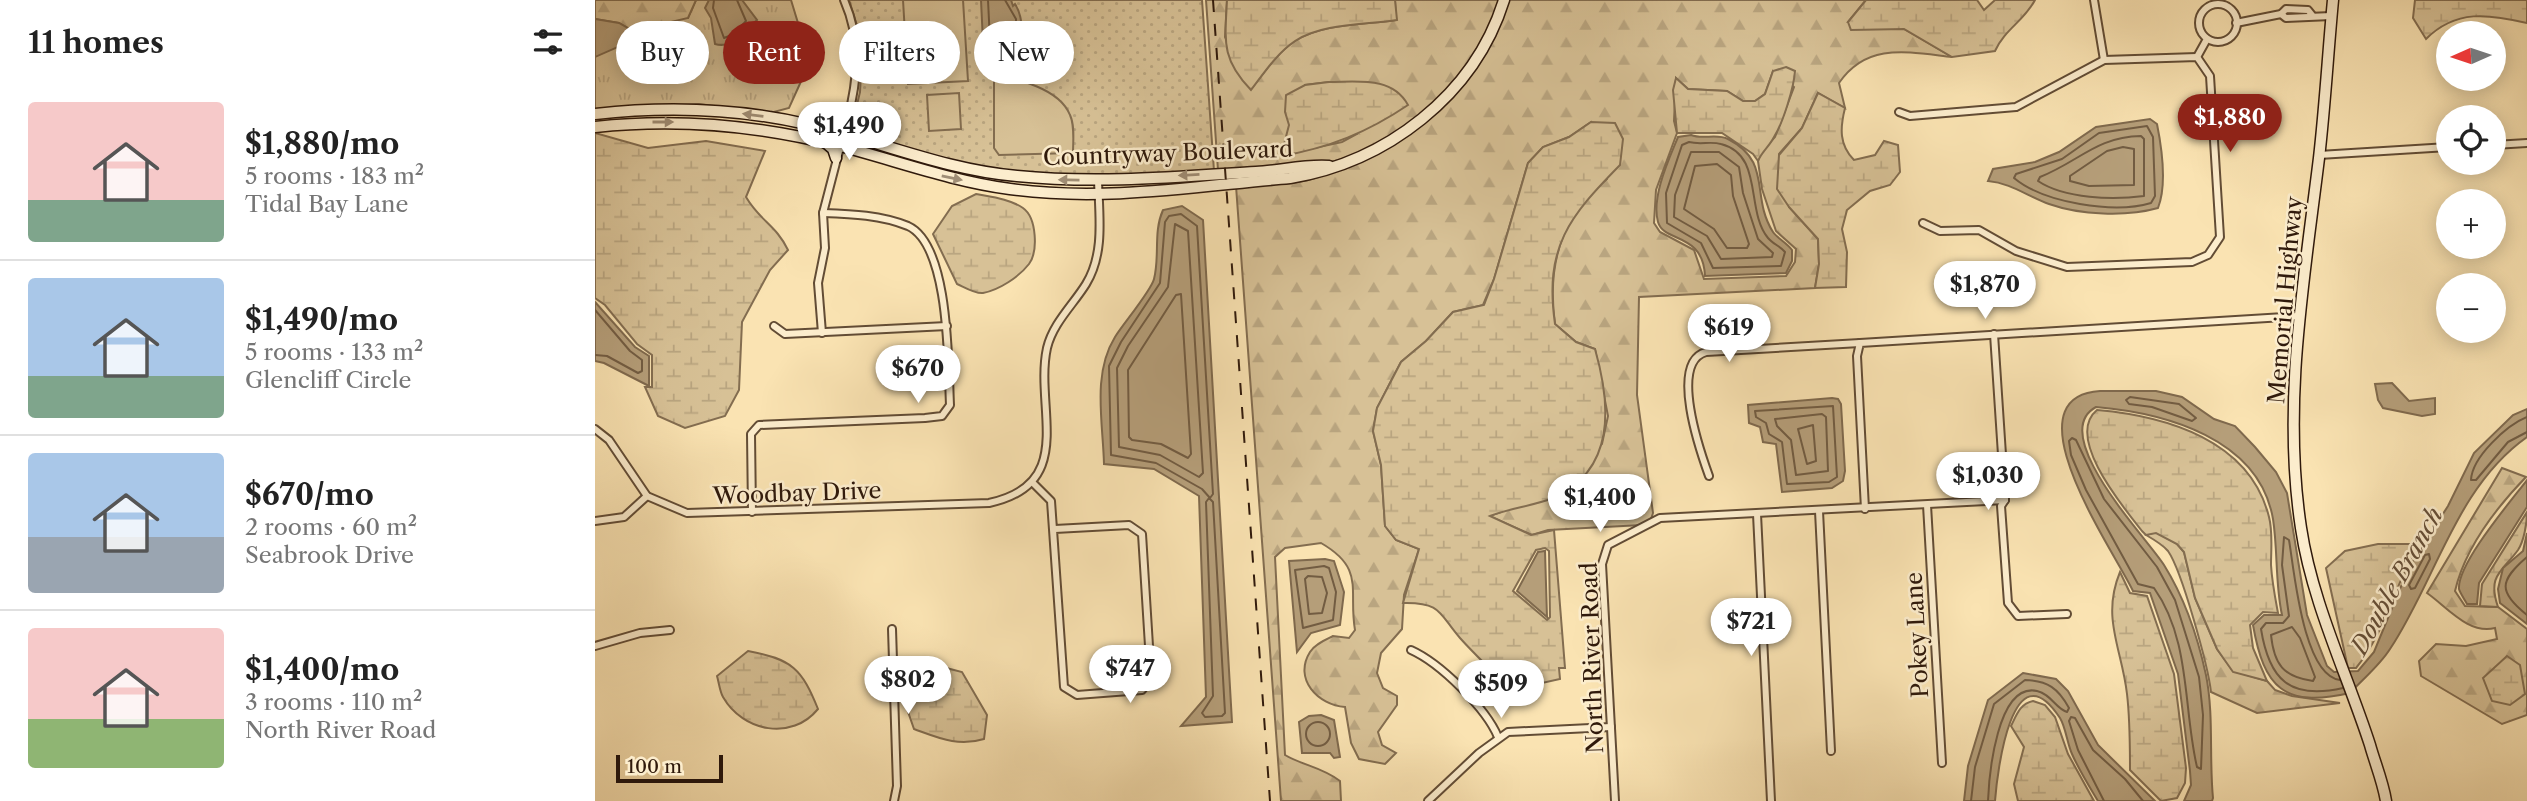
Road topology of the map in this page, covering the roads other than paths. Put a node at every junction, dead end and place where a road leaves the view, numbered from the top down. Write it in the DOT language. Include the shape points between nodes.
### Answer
graph roads {
  1 [pos="844,0"];
  2 [pos="1504,0"];
  3 [pos="2094,0"];
  4 [pos="2333,0"];
  5 [pos="2216,2"];
  6 [pos="2332,16"];
  7 [pos="2237,23"];
  8 [pos="2207,39"];
  9 [pos="2197,57"];
  10 [pos="2104,60"];
  11 [pos="1899,112"];
  12 [pos="595,114"];
  13 [pos="847,120"];
  14 [pos="595,127"];
  15 [pos="765,130"];
  16 [pos="829,130"];
  17 [pos="859,138"];
  18 [pos="844,142"];
  19 [pos="826,143"];
  20 [pos="2527,143"];
  21 [pos="2506,144"];
  22 [pos="2436,148"];
  23 [pos="2319,155"];
  24 [pos="921,157"];
  25 [pos="836,158"];
  26 [pos="1330,166"];
  27 [pos="1098,180"];
  28 [pos="1098,194"];
  29 [pos="823,214"];
  30 [pos="1923,223"];
  31 [pos="2299,316"];
  32 [pos="774,326"];
  33 [pos="947,327"];
  34 [pos="822,333"];
  35 [pos="1994,334"];
  36 [pos="1860,343"];
  37 [pos="595,429"];
  38 [pos="1709,476"];
  39 [pos="1032,482"];
  40 [pos="647,496"];
  41 [pos="2005,500"];
  42 [pos="1927,505"];
  43 [pos="1865,509"];
  44 [pos="1819,511"];
  45 [pos="752,512"];
  46 [pos="1757,514"];
  47 [pos="595,521"];
  48 [pos="1055,529"];
  49 [pos="2067,614"];
  50 [pos="892,629"];
  51 [pos="670,630"];
  52 [pos="595,646"];
  53 [pos="1411,650"];
  54 [pos="1611,727"];
  55 [pos="1498,737"];
  56 [pos="1831,751"];
  57 [pos="1942,764"];
  58 [pos="894,801"];
  59 [pos="1428,801"];
  60 [pos="1615,801"];
  61 [pos="1772,801"];
  62 [pos="2386,801"];
  1 -- 13 [label="street" via="857,57"];
  2 -- 26 [label="street, Countryway Boulevard" via="1479,57 1445,101 1394,139"];
  3 -- 10 [label="street"];
  4 -- 6 [label="street, Memorial Highway"];
  5 -- 7 [label="street" via="2232,12"];
  5 -- 8 [label="street" via="2199,20"];
  6 -- 7 [label="street" via="2286,18 2281,14"];
  6 -- 23 [label="street, Memorial Highway"];
  7 -- 8 [label="street" via="2228,39"];
  8 -- 9 [label="street"];
  9 -- 10 [label="street"];
  9 -- 30 [label="street" via="2210,76 2214,96 2220,236 2208,255 2192,262 2067,267 2016,251 1979,230 1940,231"];
  10 -- 11 [label="street" via="2016,107 1910,116"];
  16 -- 12 [label="street, Countryway Boulevard, one-way" via="710,110"];
  13 -- 16 [label="street" via="841,128"];
  13 -- 17 [label="street" via="850,132"];
  13 -- 18 [label="street"];
  14 -- 15 [label="street, Countryway Boulevard, one-way" via="674,122"];
  15 -- 18 [label="street"];
  15 -- 19 [label="street, Countryway Boulevard"];
  16 -- 18 [label="street, Countryway Boulevard"];
  17 -- 18 [label="street, Countryway Boulevard"];
  17 -- 24 [label="street, Countryway Boulevard"];
  18 -- 19 [label="street, Countryway Boulevard"];
  18 -- 24 [label="street"];
  18 -- 25 [label="street"];
  18 -- 25 [label="street" via="844,151"];
  18 -- 28 [label="street, Countryway Boulevard, one-way" via="937,175 985,185"];
  19 -- 25 [label="street"];
  20 -- 21 [label="street"];
  22 -- 23 [label="street"];
  23 -- 31 [label="street, Memorial Highway"];
  27 -- 24 [label="street, Countryway Boulevard, one-way" via="1012,176"];
  25 -- 29 [label="street"];
  26 -- 27 [label="street, Countryway Boulevard, one-way"];
  26 -- 28 [label="street, Countryway Boulevard" via="1320,173 1290,178"];
  27 -- 28 [label="street"];
  28 -- 39 [label="street" via="1097,259 1047,347 1047,447"];
  29 -- 33 [label="street" via="863,214 910,227 921,236 944,291"];
  29 -- 34 [label="street" via="825,248 818,284"];
  31 -- 35 [label="street"];
  31 -- 62 [label="street, Memorial Highway" via="2293,401 2301,528 2311,575"];
  32 -- 34 [label="street" via="785,334"];
  33 -- 34 [label="street"];
  33 -- 45 [label="street" via="950,404 942,416 759,425 751,434"];
  35 -- 36 [label="street"];
  35 -- 41 [label="street"];
  36 -- 38 [label="street" via="1706,352 1695,357 1689,368 1692,421"];
  36 -- 43 [label="street"];
  37 -- 40 [label="street" via="609,440"];
  39 -- 45 [label="street, Woodbay Drive" via="1011,497 989,503"];
  39 -- 48 [label="street" via="1051,501"];
  40 -- 45 [label="street, Woodbay Drive" via="687,513"];
  40 -- 47 [label="street" via="624,517"];
  41 -- 42 [label="street, North River Road"];
  41 -- 49 [label="street" via="2001,506 2010,608 2018,616"];
  42 -- 43 [label="street, North River Road"];
  42 -- 57 [label="street, Pokey Lane"];
  43 -- 44 [label="street, North River Road"];
  44 -- 46 [label="street, North River Road"];
  44 -- 56 [label="street"];
  46 -- 54 [label="street, North River Road" via="1660,518 1608,545 1602,564"];
  46 -- 61 [label="street"];
  48 -- 48 [label="street" via="1064,687 1077,695 1142,690 1151,678 1142,534 1129,525"];
  50 -- 58 [label="street"];
  51 -- 52 [label="street"];
  53 -- 55 [label="street" via="1427,657 1468,697 1492,722"];
  54 -- 55 [label="street" via="1523,729"];
  54 -- 60 [label="street, North River Road"];
  55 -- 59 [label="street"];
}
